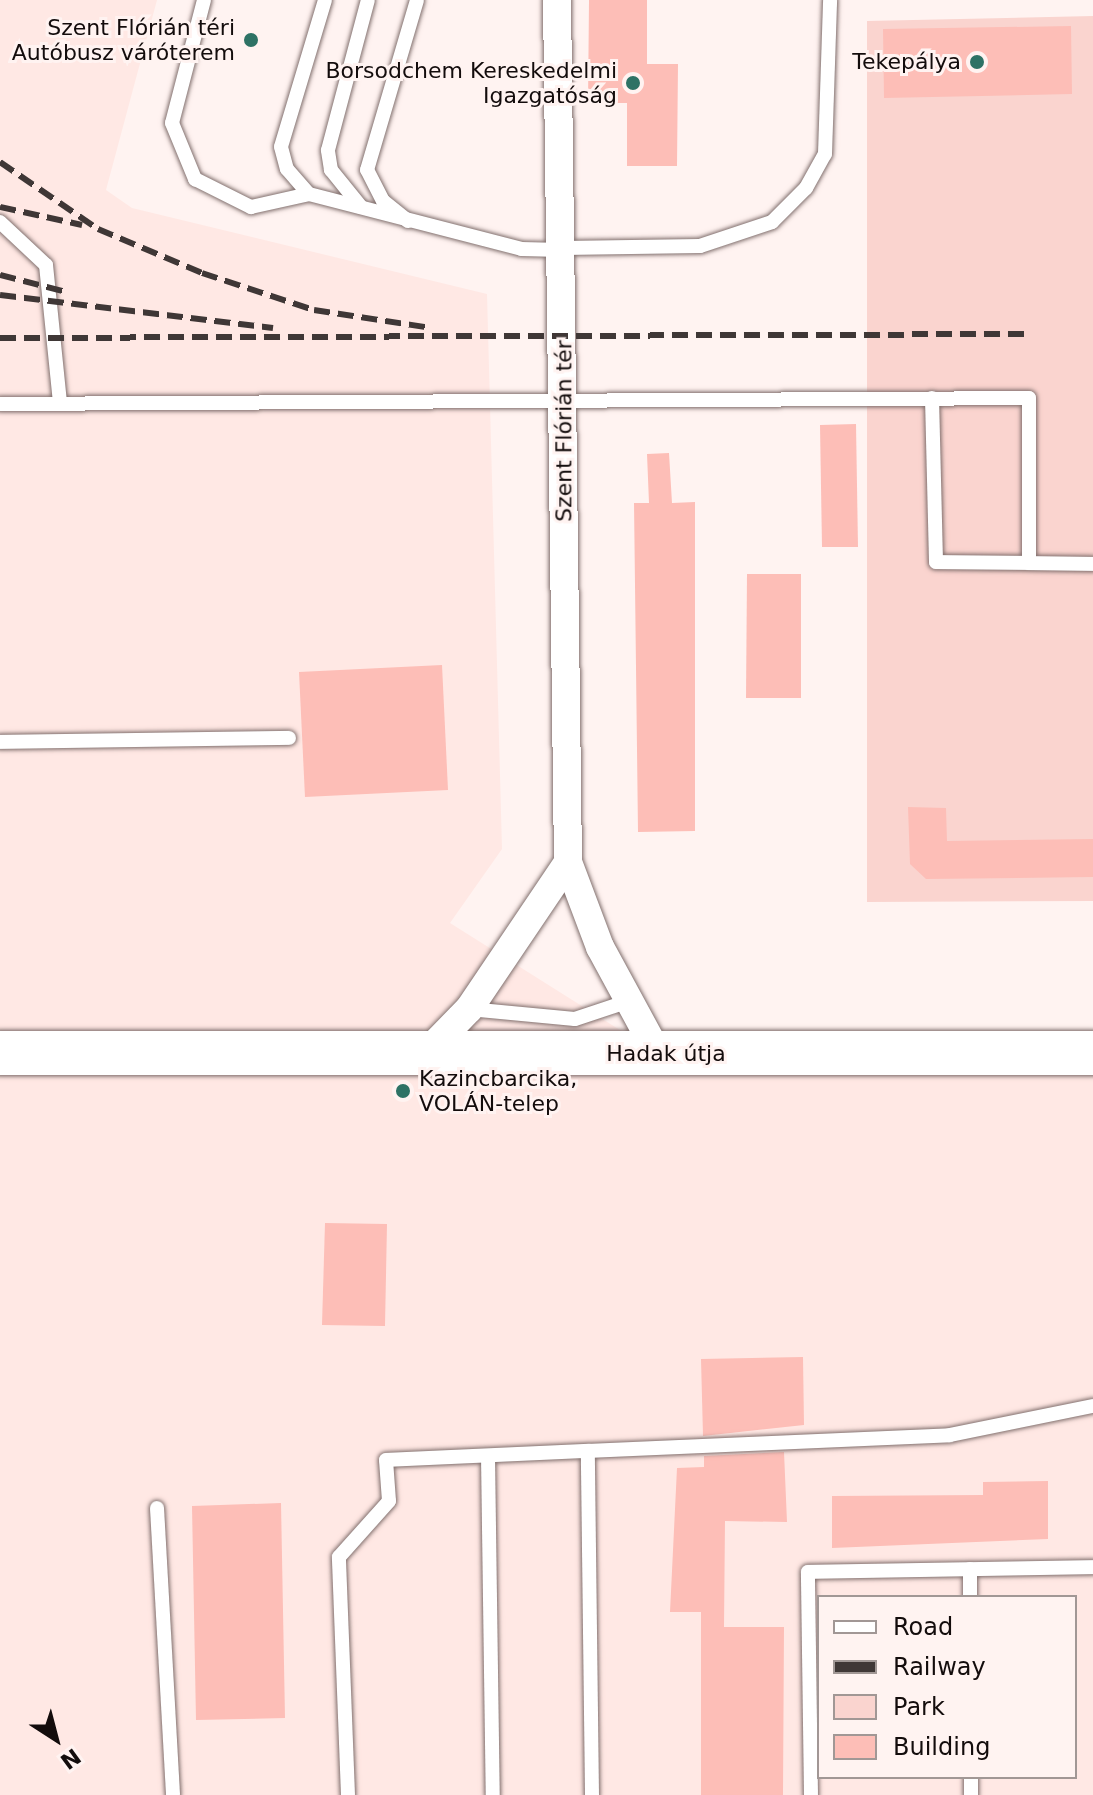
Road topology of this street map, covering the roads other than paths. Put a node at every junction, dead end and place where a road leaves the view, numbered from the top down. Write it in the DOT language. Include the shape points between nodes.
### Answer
graph roads {
  1 [pos="204,0"];
  2 [pos="325,0"];
  3 [pos="368,0"];
  4 [pos="417,0"];
  5 [pos="557,0"];
  6 [pos="830,4"];
  7 [pos="309,194"];
  8 [pos="368,213"];
  9 [pos="0,222"];
  10 [pos="412,224"];
  11 [pos="562,249"];
  12 [pos="563,398"];
  13 [pos="932,398"];
  14 [pos="60,403"];
  15 [pos="0,404"];
  16 [pos="1029,563"];
  17 [pos="1093,564"];
  18 [pos="289,738"];
  19 [pos="0,742"];
  20 [pos="568,862"];
  21 [pos="629,1001"];
  22 [pos="469,1009"];
  23 [pos="0,1053"];
  24 [pos="426,1053"];
  25 [pos="1093,1053"];
  26 [pos="658,1054"];
  27 [pos="1093,1406"];
  28 [pos="588,1451"];
  29 [pos="488,1456"];
  30 [pos="157,1508"];
  31 [pos="1093,1567"];
  32 [pos="970,1569"];
  33 [pos="970,1595"];
  34 [pos="173,1795"];
  35 [pos="348,1795"];
  36 [pos="493,1795"];
  37 [pos="592,1795"];
  38 [pos="811,1795"];
  1 -- 7 [label="lane" via="172,123 195,179 251,207"];
  2 -- 7 [label="lane" via="281,147 287,169"];
  3 -- 8 [label="lane" via="328,150 331,170"];
  4 -- 10 [label="lane" via="367,170 383,201"];
  5 -- 11 [label="street, Szent Flórián tér"];
  6 -- 11 [label="lane" via="825,154 806,188 772,222 700,246"];
  7 -- 8 [label="lane"];
  8 -- 10 [label="lane"];
  9 -- 14 [label="lane" via="46,265"];
  10 -- 11 [label="lane" via="521,249"];
  11 -- 12 [label="street, Szent Flórián tér"];
  12 -- 13 [label="lane"];
  12 -- 14 [label="lane"];
  12 -- 20 [label="street, Szent Flórián tér"];
  13 -- 16 [label="lane" via="936,562"];
  13 -- 16 [label="lane" via="1029,398"];
  14 -- 15 [label="lane"];
  16 -- 17 [label="lane"];
  18 -- 19 [label="lane"];
  20 -- 21 [label="street, Szent Flórián tér"];
  20 -- 22 [label="street"];
  21 -- 22 [label="lane" via="575,1019"];
  21 -- 26 [label="street, Szent Flórián tér"];
  22 -- 24 [label="street"];
  23 -- 24 [label="main road, Hadak útja"];
  24 -- 26 [label="main road, Hadak útja"];
  25 -- 26 [label="main road, Hadak útja"];
  27 -- 28 [label="lane" via="950,1435"];
  28 -- 29 [label="lane"];
  28 -- 37 [label="lane"];
  29 -- 35 [label="lane" via="386,1460 389,1501 339,1557"];
  29 -- 36 [label="lane"];
  30 -- 34 [label="lane"];
  31 -- 32 [label="lane"];
  32 -- 33 [label="lane"];
  32 -- 38 [label="lane" via="808,1572"];
}
